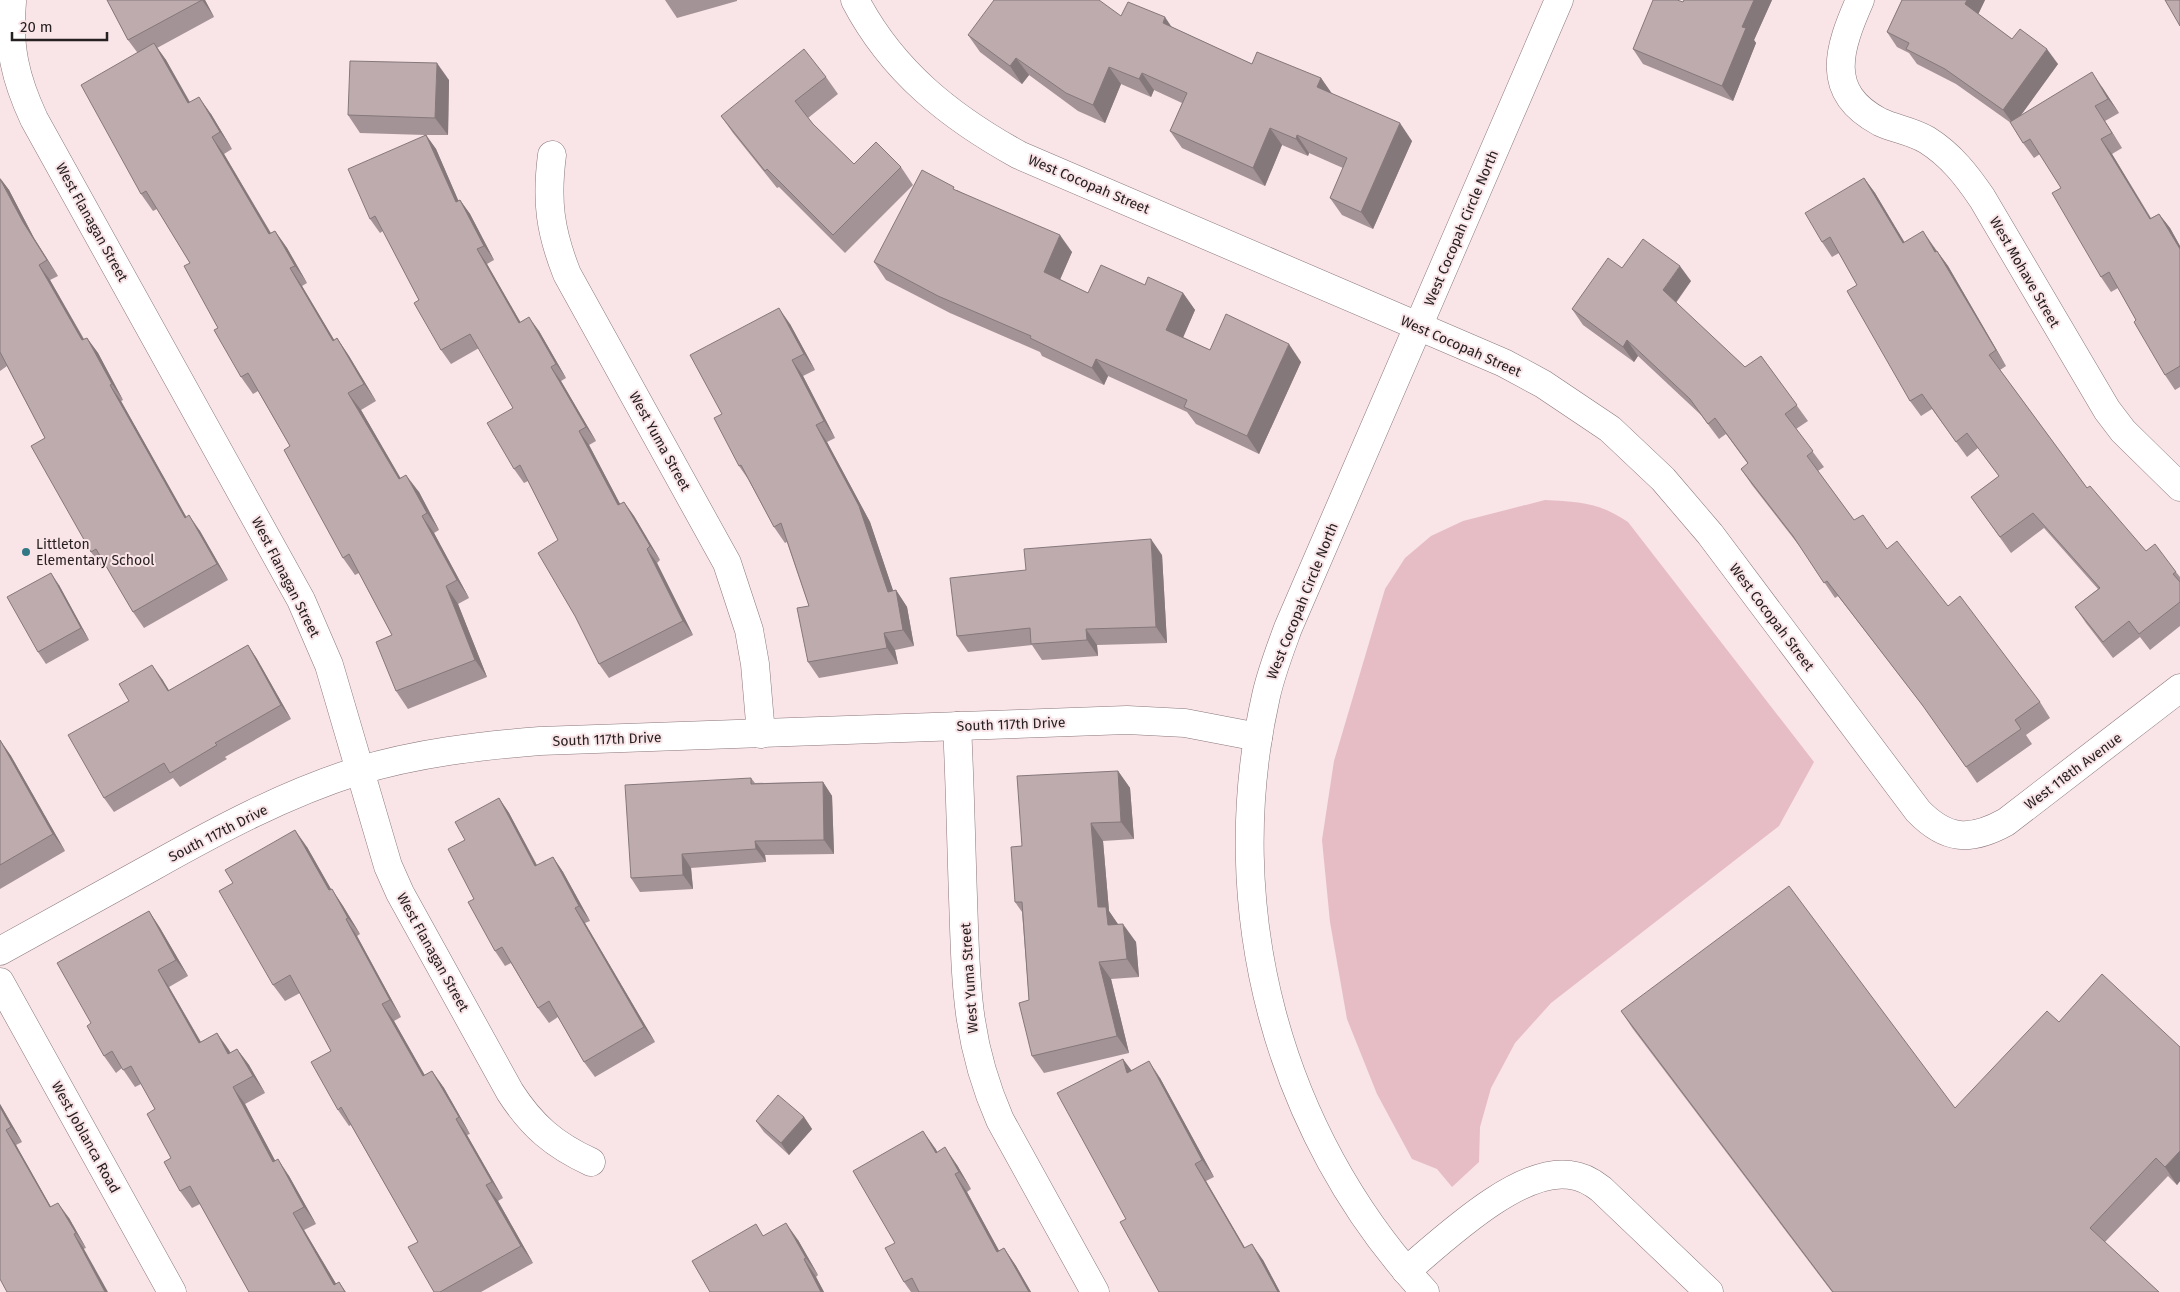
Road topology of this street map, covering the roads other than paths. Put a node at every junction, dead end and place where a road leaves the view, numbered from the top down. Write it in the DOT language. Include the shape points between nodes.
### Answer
graph roads {
  1 [pos="854,0"];
  2 [pos="1559,0"];
  3 [pos="1860,0"];
  4 [pos="12,2"];
  5 [pos="552,155"];
  6 [pos="1418,326"];
  7 [pos="2180,487"];
  8 [pos="2180,688"];
  9 [pos="957,726"];
  10 [pos="761,734"];
  11 [pos="1258,737"];
  12 [pos="359,771"];
  13 [pos="1958,836"];
  14 [pos="0,951"];
  15 [pos="0,982"];
  16 [pos="591,1162"];
  17 [pos="1406,1271"];
  18 [pos="172,1292"];
  19 [pos="1095,1292"];
  20 [pos="1425,1292"];
  21 [pos="1709,1292"];
  1 -- 6 [label="street, West Cocopah Street" via="882,44 904,70 938,102 989,138 1019,155"];
  2 -- 6 [label="street, West Cocopah Circle North"];
  3 -- 7 [label="street, West Mohave Street" via="1841,50 1844,88 1855,104 1870,116 1926,140 1958,166 1982,198 2107,410 2123,431"];
  4 -- 12 [label="street, West Flanagan Street" via="11,45 21,91 302,600 329,665"];
  5 -- 10 [label="street, West Yuma Street" via="548,182 549,212 555,244 567,274 727,563 749,630"];
  6 -- 11 [label="street, West Cocopah Circle North" via="1288,628 1266,694"];
  6 -- 13 [label="street, West Cocopah Street" via="1543,384 1610,429 1637,452 1710,534 1918,811 1943,832"];
  8 -- 13 [label="street, West 118th Avenue" via="2006,822 1974,835"];
  9 -- 10 [label="street, South 117th Drive"];
  9 -- 11 [label="street, South 117th Drive" via="1147,721 1194,724"];
  9 -- 19 [label="street, West Yuma Street" via="966,982 972,1038 1000,1120"];
  10 -- 12 [label="street, South 117th Drive" via="496,744 408,758"];
  11 -- 17 [label="street, West Cocopah Circle North" via="1251,815 1252,902 1264,982 1277,1033 1309,1120 1329,1160 1378,1237"];
  12 -- 14 [label="street, South 117th Drive" via="247,816"];
  12 -- 16 [label="street, West Flanagan Street" via="388,866 400,893 510,1092 525,1115 544,1134 566,1151"];
  15 -- 18 [label="street, West Joblanca Road"];
  17 -- 20 [label="street, West Cocopah Circle North"];
  17 -- 21 [label="street" via="1474,1215 1515,1188 1551,1175 1570,1174 1601,1189"];
}
